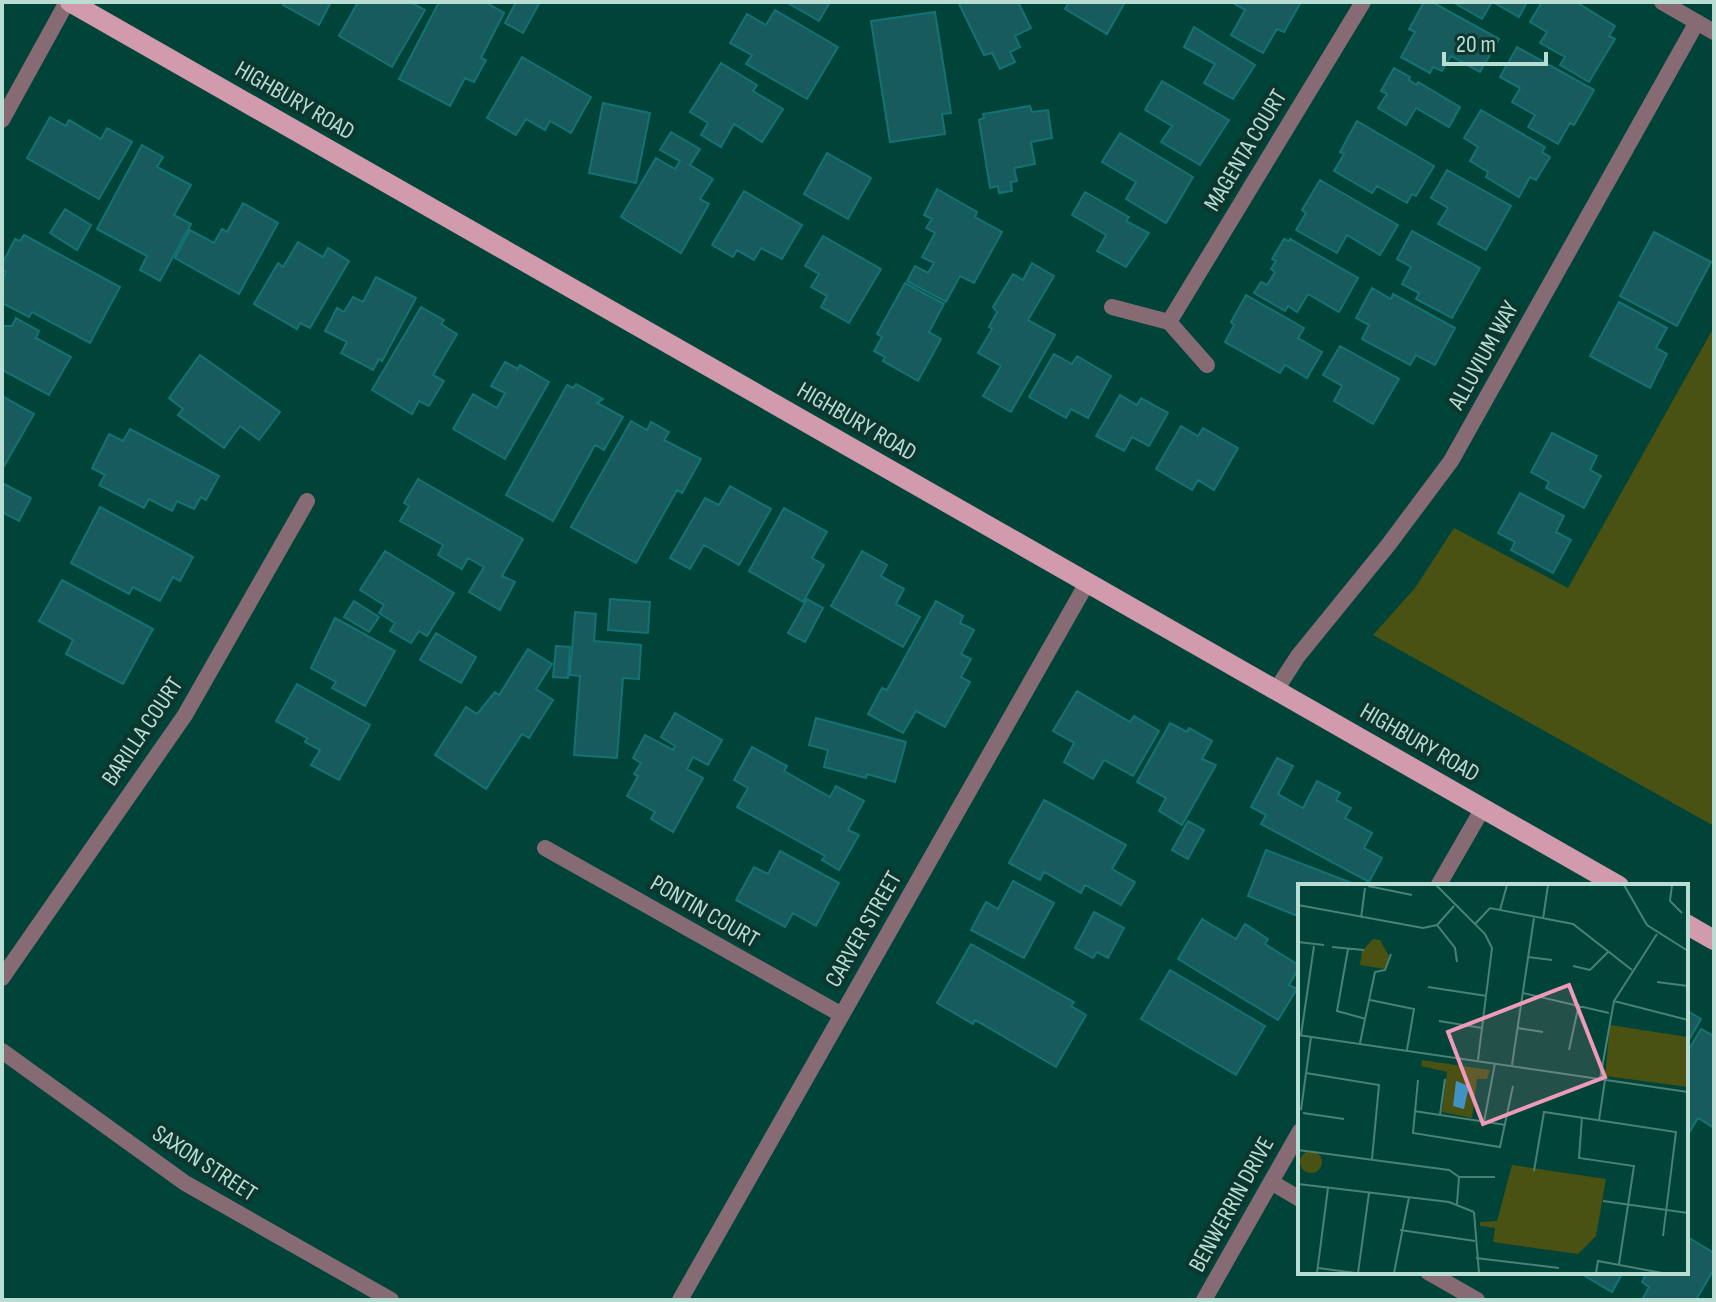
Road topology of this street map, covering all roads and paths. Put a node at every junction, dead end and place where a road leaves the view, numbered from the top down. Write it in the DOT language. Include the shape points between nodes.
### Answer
graph roads {
  1 [pos="69,2"];
  2 [pos="1363,2"];
  3 [pos="1662,2"];
  4 [pos="1697,22"];
  5 [pos="1714,32"];
  6 [pos="2,120"];
  7 [pos="1112,307"];
  8 [pos="1169,322"];
  9 [pos="1207,365"];
  10 [pos="307,501"];
  11 [pos="1087,583"];
  12 [pos="1276,690"];
  13 [pos="1483,808"];
  14 [pos="545,848"];
  15 [pos="1439,884"];
  16 [pos="1616,884"];
  17 [pos="1688,925"];
  18 [pos="1714,940"];
  19 [pos="2,978"];
  20 [pos="842,1015"];
  21 [pos="2,1051"];
  22 [pos="1298,1135"];
  23 [pos="1271,1182"];
  24 [pos="1298,1198"];
  25 [pos="1432,1274"];
  26 [pos="391,1300"];
  27 [pos="680,1300"];
  28 [pos="1204,1300"];
  29 [pos="1477,1300"];
  1 -- 6 [label="street"];
  1 -- 11 [label="main road, HIGHBURY ROAD"];
  2 -- 8 [label="street, MAGENTA COURT"];
  3 -- 4 [label="street"];
  4 -- 5 [label="street"];
  4 -- 12 [label="street, ALLUVIUM WAY" via="1451,461"];
  7 -- 8 [label="street"];
  8 -- 9 [label="street"];
  10 -- 19 [label="street, BARILLA COURT" via="185,715"];
  11 -- 12 [label="main road, HIGHBURY ROAD"];
  11 -- 20 [label="street, CARVER STREET"];
  12 -- 13 [label="main road, HIGHBURY ROAD"];
  13 -- 15 [label="street"];
  13 -- 16 [label="main road, HIGHBURY ROAD"];
  14 -- 20 [label="street, PONTIN COURT"];
  17 -- 18 [label="main road"];
  20 -- 27 [label="street, CARVER STREET"];
  21 -- 26 [label="street, SAXON STREET" via="185,1183"];
  22 -- 23 [label="street, BENWERRIN DRIVE"];
  23 -- 24 [label="street"];
  23 -- 28 [label="street, BENWERRIN DRIVE"];
  25 -- 29 [label="street"];
}
